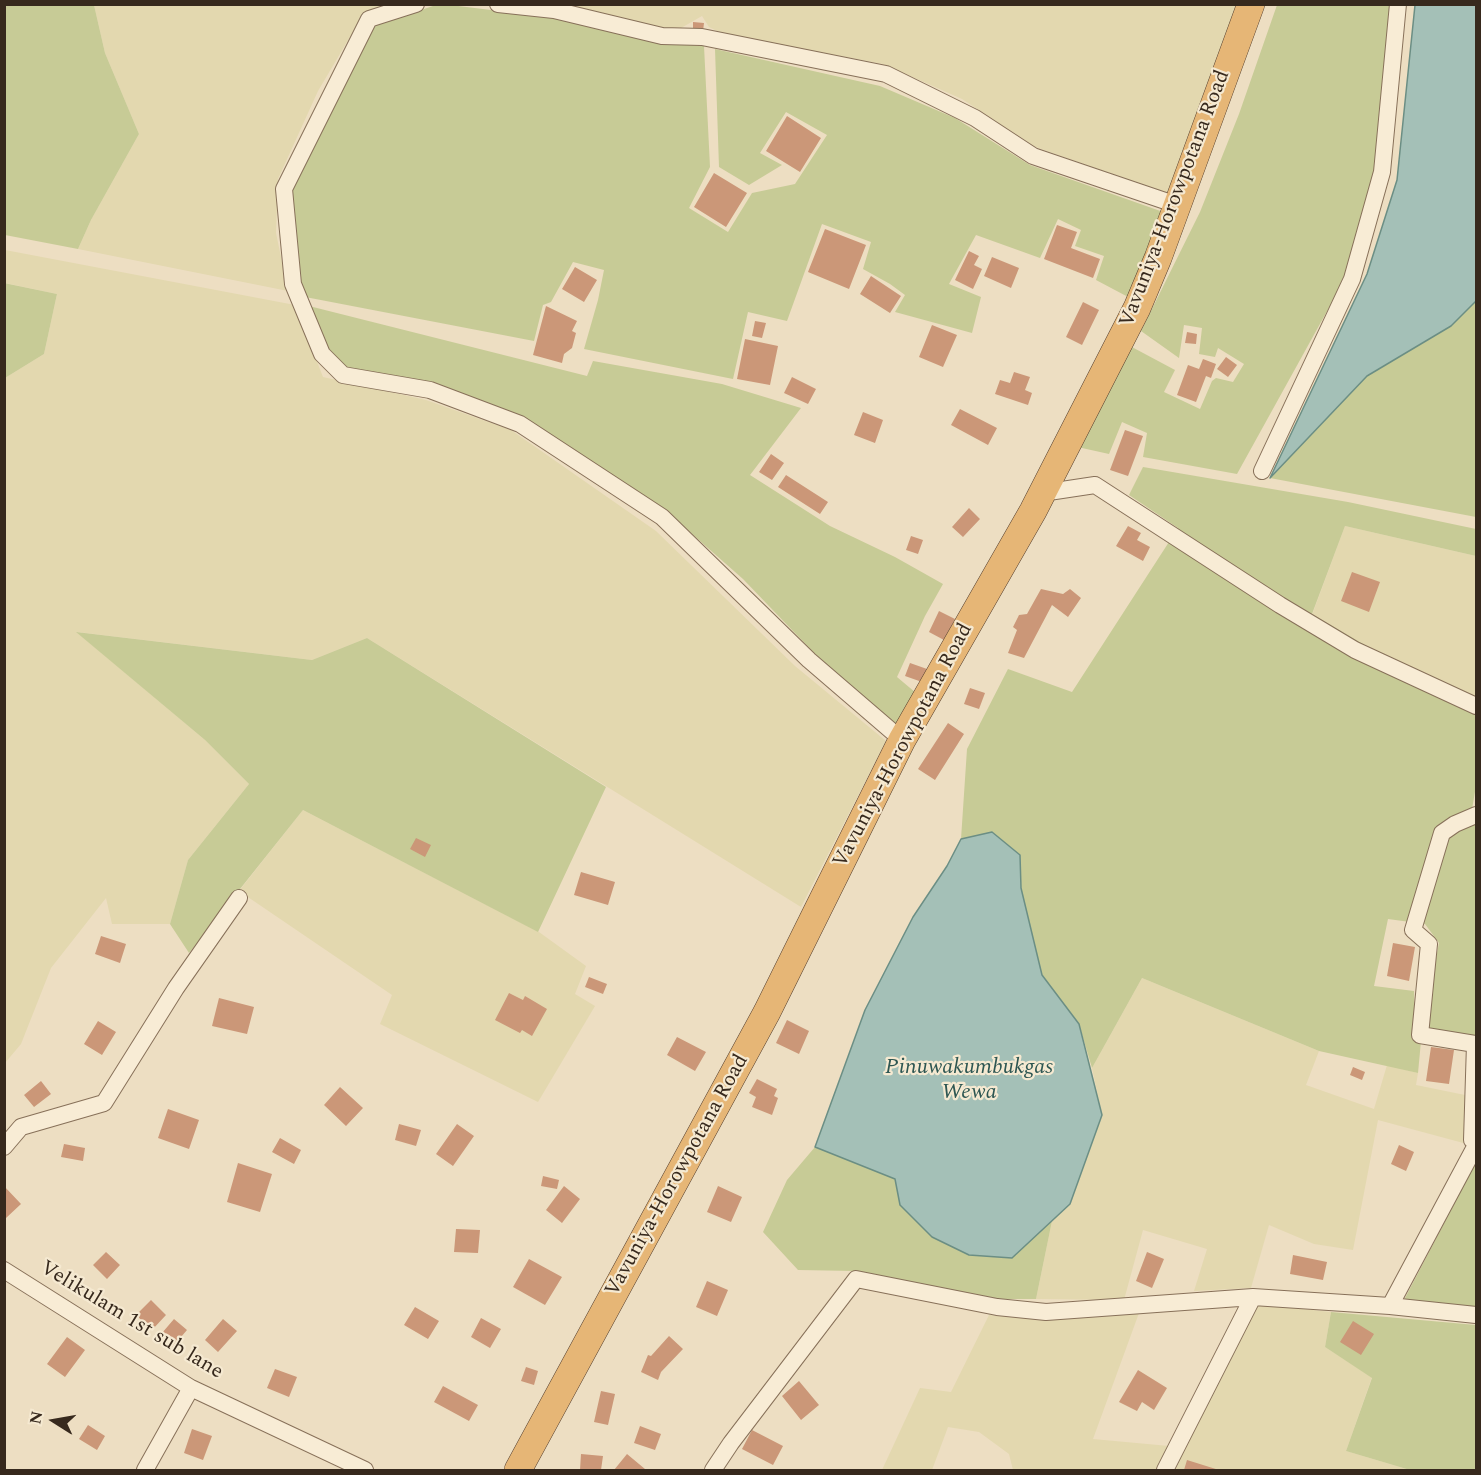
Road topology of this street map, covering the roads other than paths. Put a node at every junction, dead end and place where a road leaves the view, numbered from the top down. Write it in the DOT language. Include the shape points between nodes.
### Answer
graph roads {
  1 [pos="416,4"];
  2 [pos="498,4"];
  3 [pos="1251,4"];
  4 [pos="1398,4"];
  5 [pos="1177,205"];
  6 [pos="1262,471"];
  7 [pos="1042,493"];
  8 [pos="1476,706"];
  9 [pos="902,740"];
  10 [pos="1476,815"];
  11 [pos="239,898"];
  12 [pos="1476,1141"];
  13 [pos="1476,1145"];
  14 [pos="4,1147"];
  15 [pos="4,1270"];
  16 [pos="1253,1297"];
  17 [pos="1390,1306"];
  18 [pos="1476,1315"];
  19 [pos="191,1388"];
  20 [pos="145,1470"];
  21 [pos="365,1470"];
  22 [pos="518,1470"];
  23 [pos="713,1470"];
  24 [pos="1165,1470"];
  1 -- 9 [label="street" via="369,19 284,189 293,284 322,354 343,375 430,390 520,424 662,517 809,660"];
  2 -- 5 [label="street" via="554,10 662,36 702,37 885,74 975,118 1033,156"];
  3 -- 5 [label="highway, Vavuniya-Horowpotana Road"];
  4 -- 6 [label="street" via="1382,172 1352,279"];
  5 -- 7 [label="highway, Vavuniya-Horowpotana Road" via="1137,308"];
  7 -- 8 [label="street" via="1095,485 1355,650"];
  7 -- 9 [label="highway, Vavuniya-Horowpotana Road"];
  9 -- 22 [label="highway, Vavuniya-Horowpotana Road" via="767,1012"];
  10 -- 12 [label="street" via="1442,833 1413,930 1429,944 1420,1035 1475,1044 1472,1140"];
  11 -- 14 [label="street" via="176,988 104,1103 21,1127"];
  13 -- 17 [label="street"];
  15 -- 19 [label="street, Velikulam 1st sub lane"];
  16 -- 17 [label="street"];
  16 -- 23 [label="street" via="1046,1312 997,1307 856,1279"];
  16 -- 24 [label="street"];
  17 -- 18 [label="street"];
  19 -- 20 [label="street"];
  19 -- 21 [label="street, Velikulam 1st sub lane"];
}
